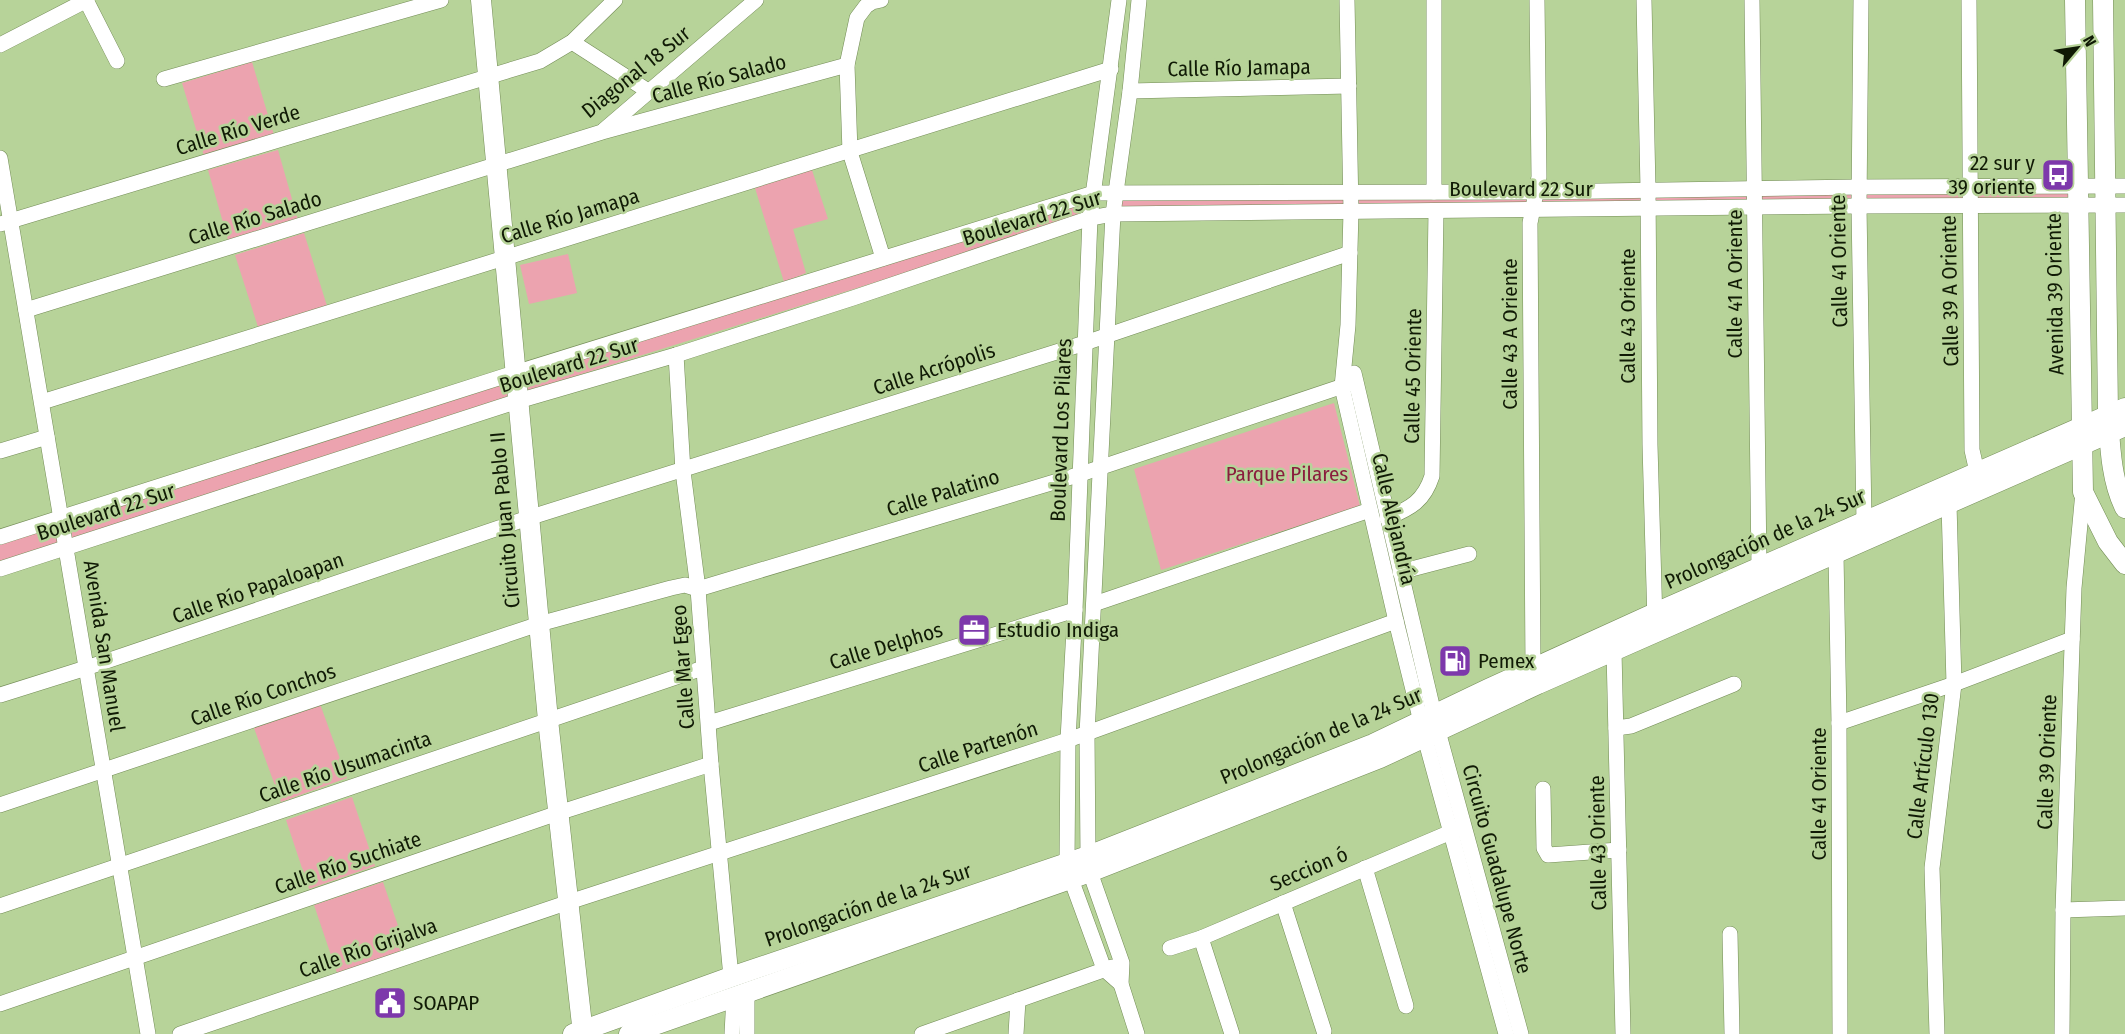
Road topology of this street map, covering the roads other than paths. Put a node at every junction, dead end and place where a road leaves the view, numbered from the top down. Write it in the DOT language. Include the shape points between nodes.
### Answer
graph roads {
  1 [pos="87,0"];
  2 [pos="441,0"];
  3 [pos="481,0"];
  4 [pos="756,0"];
  5 [pos="881,0"];
  6 [pos="1119,0"];
  7 [pos="1139,0"];
  8 [pos="1347,0"];
  9 [pos="1434,0"];
  10 [pos="1537,0"];
  11 [pos="1644,0"];
  12 [pos="1752,0"];
  13 [pos="1861,0"];
  14 [pos="1969,0"];
  15 [pos="2075,0"];
  16 [pos="2103,0"];
  17 [pos="607,2"];
  18 [pos="572,42"];
  19 [pos="0,45"];
  20 [pos="117,61"];
  21 [pos="847,65"];
  22 [pos="1111,69"];
  23 [pos="489,76"];
  24 [pos="164,79"];
  25 [pos="1349,86"];
  26 [pos="648,91"];
  27 [pos="1130,91"];
  28 [pos="602,132"];
  29 [pos="850,152"];
  30 [pos="0,158"];
  31 [pos="496,166"];
  32 [pos="1859,187"];
  33 [pos="1970,187"];
  34 [pos="1755,188"];
  35 [pos="1648,189"];
  36 [pos="1116,192"];
  37 [pos="1351,192"];
  38 [pos="1434,192"];
  39 [pos="1536,192"];
  40 [pos="1094,193"];
  41 [pos="2077,195"];
  42 [pos="2115,196"];
  43 [pos="1859,206"];
  44 [pos="1970,206"];
  45 [pos="1755,208"];
  46 [pos="1648,209"];
  47 [pos="1531,210"];
  48 [pos="1351,211"];
  49 [pos="1436,211"];
  50 [pos="1113,214"];
  51 [pos="1090,218"];
  52 [pos="6,222"];
  53 [pos="1350,253"];
  54 [pos="505,258"];
  55 [pos="883,258"];
  56 [pos="26,310"];
  57 [pos="1107,335"];
  58 [pos="1085,343"];
  59 [pos="676,355"];
  60 [pos="516,373"];
  61 [pos="1348,384"];
  62 [pos="518,401"];
  63 [pos="42,402"];
  64 [pos="2117,420"];
  65 [pos="2081,436"];
  66 [pos="47,437"];
  67 [pos="0,451"];
  68 [pos="1101,466"];
  69 [pos="682,471"];
  70 [pos="1977,472"];
  71 [pos="1081,474"];
  72 [pos="2083,492"];
  73 [pos="1949,504"];
  74 [pos="2125,508"];
  75 [pos="1370,510"];
  76 [pos="62,517"];
  77 [pos="528,518"];
  78 [pos="1387,518"];
  79 [pos="1866,531"];
  80 [pos="0,537"];
  81 [pos="67,547"];
  82 [pos="1469,554"];
  83 [pos="1836,554"];
  84 [pos="2125,564"];
  85 [pos="1759,568"];
  86 [pos="0,569"];
  87 [pos="1400,572"];
  88 [pos="698,589"];
  89 [pos="1094,604"];
  90 [pos="1075,610"];
  91 [pos="1396,621"];
  92 [pos="1655,623"];
  93 [pos="538,624"];
  94 [pos="2072,639"];
  95 [pos="1614,651"];
  96 [pos="86,668"];
  97 [pos="702,668"];
  98 [pos="1533,668"];
  99 [pos="1734,684"];
  100 [pos="1954,684"];
  101 [pos="0,695"];
  102 [pos="548,720"];
  103 [pos="708,723"];
  104 [pos="1839,723"];
  105 [pos="1430,726"];
  106 [pos="1617,728"];
  107 [pos="1087,734"];
  108 [pos="1068,740"];
  109 [pos="711,764"];
  110 [pos="103,771"];
  111 [pos="1543,789"];
  112 [pos="0,805"];
  113 [pos="558,813"];
  114 [pos="1456,830"];
  115 [pos="1619,850"];
  116 [pos="720,854"];
  117 [pos="1089,864"];
  118 [pos="119,867"];
  119 [pos="1365,868"];
  120 [pos="1069,871"];
  121 [pos="569,902"];
  122 [pos="1283,903"];
  123 [pos="0,906"];
  124 [pos="2125,908"];
  125 [pos="2063,910"];
  126 [pos="1730,934"];
  127 [pos="1201,938"];
  128 [pos="1170,948"];
  129 [pos="135,958"];
  130 [pos="1122,963"];
  131 [pos="1104,969"];
  132 [pos="731,977"];
  133 [pos="1121,984"];
  134 [pos="740,994"];
  135 [pos="1018,1000"];
  136 [pos="0,1004"];
  137 [pos="1406,1006"];
  138 [pos="1324,1031"];
  139 [pos="580,1033"];
  140 [pos="925,1033"];
  141 [pos="1514,1033"];
  142 [pos="147,1034"];
  143 [pos="180,1034"];
  144 [pos="628,1034"];
  145 [pos="732,1034"];
  146 [pos="747,1034"];
  147 [pos="1016,1034"];
  148 [pos="1137,1034"];
  149 [pos="1233,1034"];
  150 [pos="1623,1034"];
  151 [pos="1731,1034"];
  152 [pos="1840,1034"];
  153 [pos="1937,1034"];
  154 [pos="2062,1034"];
  1 -- 19 [label="street"];
  1 -- 20 [label="street"];
  2 -- 24 [label="street"];
  3 -- 23 [label="main road, Circuito Juan Pablo II"];
  4 -- 26 [label="street, Diagonal 18 Sur"];
  5 -- 21 [label="street" via="866,6 857,18"];
  6 -- 22 [label="street, Boulevard Los Pilares"];
  7 -- 27 [label="street, Boulevard Los Pilares"];
  8 -- 25 [label="street, Calle Alejandría"];
  9 -- 38 [label="street"];
  10 -- 39 [label="street, Calle 43 A Oriente"];
  11 -- 35 [label="street, Calle 43 Oriente"];
  12 -- 34 [label="street, Calle 41 A Oriente"];
  13 -- 32 [label="street, Calle 41 Oriente"];
  14 -- 33 [label="street, Calle 39 A Oriente"];
  15 -- 41 [label="main road, Avenida 39 Oriente"];
  16 -- 42 [label="main road"];
  17 -- 18 [label="street, Calle Río Verde"];
  18 -- 23 [label="street, Calle Río Verde" via="540,61"];
  18 -- 26 [label="street"];
  21 -- 28 [label="street, Calle Río Salado"];
  21 -- 29 [label="street"];
  22 -- 29 [label="street, Calle Río Jamapa"];
  22 -- 40 [label="street, Boulevard Los Pilares"];
  23 -- 31 [label="main road, Circuito Juan Pablo II"];
  23 -- 52 [label="street, Calle Río Verde"];
  25 -- 27 [label="street, Calle Río Jamapa"];
  25 -- 37 [label="street, Calle Alejandría"];
  26 -- 28 [label="street, Diagonal 18 Sur"];
  27 -- 36 [label="street, Boulevard Los Pilares"];
  28 -- 31 [label="street, Diagonal 18 Sur"];
  29 -- 54 [label="street, Calle Río Jamapa"];
  29 -- 55 [label="street"];
  30 -- 52 [label="street, Avenida San Manuel"];
  31 -- 54 [label="main road, Circuito Juan Pablo II"];
  31 -- 56 [label="street, Calle Río Salado"];
  32 -- 33 [label="street, Boulevard 22 Sur"];
  32 -- 34 [label="street, Boulevard 22 Sur"];
  32 -- 43 [label="street, Calle 41 Oriente"];
  33 -- 41 [label="street, Boulevard 22 Sur"];
  33 -- 44 [label="street, Calle 39 A Oriente"];
  34 -- 35 [label="street, Boulevard 22 Sur"];
  34 -- 45 [label="street, Calle 41 A Oriente"];
  35 -- 39 [label="street, Boulevard 22 Sur"];
  35 -- 46 [label="street, Calle 43 Oriente"];
  36 -- 37 [label="street, Boulevard 22 Sur"];
  36 -- 40 [label="street, Boulevard 22 Sur"];
  36 -- 50 [label="street, Boulevard Los Pilares"];
  37 -- 38 [label="street, Boulevard 22 Sur"];
  37 -- 48 [label="street, Calle Alejandría"];
  38 -- 39 [label="street, Boulevard 22 Sur"];
  39 -- 47 [label="street, Calle 43 A Oriente"];
  40 -- 51 [label="street, Boulevard Los Pilares"];
  40 -- 55 [label="street, Boulevard 22 Sur"];
  41 -- 42 [label="street, Boulevard 22 Sur"];
  41 -- 44 [label="street, Boulevard 22 Sur"];
  41 -- 65 [label="main road, Avenida 39 Oriente"];
  42 -- 64 [label="main road"];
  43 -- 44 [label="street, Boulevard 22 Sur"];
  43 -- 45 [label="street, Boulevard 22 Sur"];
  43 -- 79 [label="street, Calle 41 Oriente"];
  44 -- 70 [label="street, Calle 39 A Oriente" via="1972,450"];
  45 -- 46 [label="street, Boulevard 22 Sur"];
  45 -- 85 [label="street, Calle 41 A Oriente"];
  46 -- 47 [label="street, Boulevard 22 Sur"];
  46 -- 92 [label="street, Calle 43 Oriente"];
  47 -- 49 [label="street, Boulevard 22 Sur"];
  47 -- 98 [label="street, Calle 43 A Oriente"];
  48 -- 49 [label="street, Boulevard 22 Sur"];
  48 -- 50 [label="street, Boulevard 22 Sur"];
  48 -- 53 [label="street, Calle Alejandría"];
  49 -- 78 [label="street, Calle 45 Oriente" via="1432,476 1419,501"];
  50 -- 51 [label="street, Boulevard 22 Sur"];
  50 -- 57 [label="street, Boulevard Los Pilares"];
  51 -- 58 [label="street, Boulevard Los Pilares"];
  51 -- 59 [label="street, Boulevard 22 Sur"];
  52 -- 56 [label="street, Avenida San Manuel"];
  53 -- 57 [label="street, Calle Acrópolis"];
  53 -- 61 [label="street, Calle Alejandría"];
  54 -- 60 [label="main road, Circuito Juan Pablo II"];
  54 -- 63 [label="street, Calle Río Jamapa"];
  55 -- 60 [label="street, Boulevard 22 Sur"];
  56 -- 63 [label="street, Avenida San Manuel"];
  57 -- 58 [label="street, Calle Acrópolis"];
  57 -- 68 [label="street, Boulevard Los Pilares"];
  58 -- 69 [label="street, Calle Acrópolis"];
  58 -- 71 [label="street, Boulevard Los Pilares"];
  59 -- 62 [label="street, Boulevard 22 Sur"];
  59 -- 69 [label="street, Calle Mar Egeo"];
  60 -- 62 [label="main road, Circuito Juan Pablo II"];
  60 -- 76 [label="street, Boulevard 22 Sur"];
  61 -- 68 [label="street, Calle Palatino"];
  61 -- 75 [label="street, Calle Alejandría"];
  61 -- 78 [label="street, Calle Alejandría"];
  62 -- 77 [label="main road, Circuito Juan Pablo II"];
  62 -- 81 [label="street, Boulevard 22 Sur"];
  63 -- 66 [label="street, Avenida San Manuel"];
  64 -- 65 [label="main road, Prolongación de la 24 Sur"];
  64 -- 74 [label="main road" via="2115,476"];
  65 -- 70 [label="main road, Prolongación de la 24 Sur"];
  65 -- 72 [label="main road, Avenida 39 Oriente"];
  65 -- 73 [label="main road, Prolongación de la 24 Sur"];
  66 -- 67 [label="street"];
  66 -- 76 [label="street, Avenida San Manuel"];
  68 -- 71 [label="street, Calle Palatino"];
  68 -- 89 [label="street, Boulevard Los Pilares"];
  69 -- 77 [label="street, Calle Acrópolis"];
  69 -- 88 [label="street, Calle Mar Egeo"];
  70 -- 79 [label="main road, Prolongación de la 24 Sur"];
  71 -- 88 [label="street, Calle Palatino"];
  71 -- 90 [label="street, Boulevard Los Pilares"];
  72 -- 84 [label="main road" via="2108,542"];
  72 -- 94 [label="street, Calle 39 Oriente"];
  73 -- 79 [label="main road, Prolongación de la 24 Sur"];
  73 -- 100 [label="street, Calle Artículo 130"];
  75 -- 89 [label="street"];
  75 -- 91 [label="street, Calle Alejandría"];
  76 -- 80 [label="street, Boulevard 22 Sur"];
  76 -- 81 [label="street, Avenida San Manuel"];
  77 -- 93 [label="main road, Circuito Juan Pablo II"];
  77 -- 96 [label="street, Calle Río Papaloapan"];
  78 -- 87 [label="street, Calle Alejandría"];
  79 -- 83 [label="main road, Prolongación de la 24 Sur"];
  79 -- 85 [label="main road, Prolongación de la 24 Sur"];
  81 -- 86 [label="street, Boulevard 22 Sur"];
  81 -- 96 [label="street, Avenida San Manuel"];
  82 -- 87 [label="street"];
  83 -- 92 [label="main road, Prolongación de la 24 Sur"];
  83 -- 104 [label="street, Calle 41 Oriente"];
  85 -- 92 [label="main road, Prolongación de la 24 Sur"];
  87 -- 105 [label="street, Calle Alejandría"];
  88 -- 93 [label="street, Calle Palatino" via="686,585 670,588"];
  88 -- 97 [label="street, Calle Mar Egeo"];
  89 -- 107 [label="street, Boulevard Los Pilares"];
  90 -- 103 [label="street, Calle Delphos"];
  90 -- 108 [label="street, Boulevard Los Pilares"];
  91 -- 105 [label="street, Calle Alejandría"];
  91 -- 107 [label="street, Calle Partenón"];
  92 -- 95 [label="main road, Prolongación de la 24 Sur"];
  92 -- 98 [label="main road, Prolongación de la 24 Sur"];
  93 -- 102 [label="main road, Circuito Juan Pablo II"];
  93 -- 110 [label="street, Calle Río Conchos"];
  94 -- 100 [label="street"];
  94 -- 125 [label="street, Calle 39 Oriente"];
  95 -- 105 [label="main road, Prolongación de la 24 Sur"];
  95 -- 106 [label="street, Calle 43 Oriente"];
  96 -- 101 [label="street, Calle Río Papaloapan"];
  96 -- 110 [label="street, Avenida San Manuel"];
  97 -- 102 [label="street, Calle Río Usumacinta"];
  97 -- 103 [label="street, Calle Mar Egeo"];
  98 -- 105 [label="main road, Prolongación de la 24 Sur"];
  99 -- 106 [label="street" via="1631,726"];
  100 -- 104 [label="street"];
  100 -- 153 [label="street, Calle Artículo 130" via="1933,845"];
  102 -- 113 [label="main road, Circuito Juan Pablo II"];
  102 -- 118 [label="street, Calle Río Usumacinta"];
  103 -- 109 [label="street, Calle Mar Egeo"];
  104 -- 152 [label="street, Calle 41 Oriente"];
  105 -- 114 [label="street, Circuito Guadalupe Norte"];
  105 -- 117 [label="main road, Prolongación de la 24 Sur" via="1373,744"];
  106 -- 115 [label="street, Calle 43 Oriente"];
  107 -- 108 [label="street, Calle Partenón"];
  107 -- 117 [label="street, Boulevard Los Pilares"];
  108 -- 116 [label="street, Calle Partenón"];
  108 -- 120 [label="street, Boulevard Los Pilares"];
  109 -- 113 [label="street, Calle Río Suchiate"];
  109 -- 116 [label="street, Calle Mar Egeo"];
  110 -- 112 [label="street, Calle Río Conchos"];
  110 -- 118 [label="street, Avenida San Manuel"];
  111 -- 115 [label="street" via="1544,848 1548,855"];
  113 -- 121 [label="main road, Circuito Juan Pablo II"];
  113 -- 129 [label="street, Calle Río Suchiate"];
  114 -- 119 [label="street, Seccion ó"];
  114 -- 141 [label="street, Circuito Guadalupe Norte"];
  115 -- 150 [label="street, Calle 43 Oriente"];
  116 -- 121 [label="street, Calle Partenón"];
  116 -- 132 [label="street, Calle Mar Egeo"];
  117 -- 120 [label="main road, Prolongación de la 24 Sur"];
  117 -- 130 [label="street, Boulevard Los Pilares"];
  118 -- 123 [label="street, Calle Río Usumacinta"];
  118 -- 129 [label="street, Avenida San Manuel"];
  119 -- 122 [label="street, Seccion ó"];
  119 -- 137 [label="street"];
  120 -- 131 [label="street"];
  120 -- 132 [label="main road, Prolongación de la 24 Sur"];
  120 -- 134 [label="main road, Prolongación de la 24 Sur"];
  121 -- 139 [label="main road, Circuito Juan Pablo II"];
  121 -- 143 [label="street, Calle Río Grijalva"];
  122 -- 127 [label="street, Seccion ó"];
  122 -- 138 [label="street"];
  124 -- 125 [label="street"];
  125 -- 154 [label="street, Calle 39 Oriente"];
  126 -- 151 [label="street"];
  127 -- 128 [label="street, Seccion ó"];
  127 -- 149 [label="street"];
  129 -- 136 [label="street, Calle Río Suchiate"];
  129 -- 142 [label="street, Avenida San Manuel"];
  130 -- 131 [label="street"];
  130 -- 133 [label="street"];
  131 -- 133 [label="street"];
  131 -- 135 [label="street"];
  132 -- 139 [label="main road, Prolongación de la 24 Sur"];
  133 -- 148 [label="street"];
  134 -- 144 [label="main road, Prolongación de la 24 Sur"];
  134 -- 145 [label="street"];
  134 -- 146 [label="street"];
  135 -- 140 [label="street"];
  135 -- 147 [label="street"];
}
